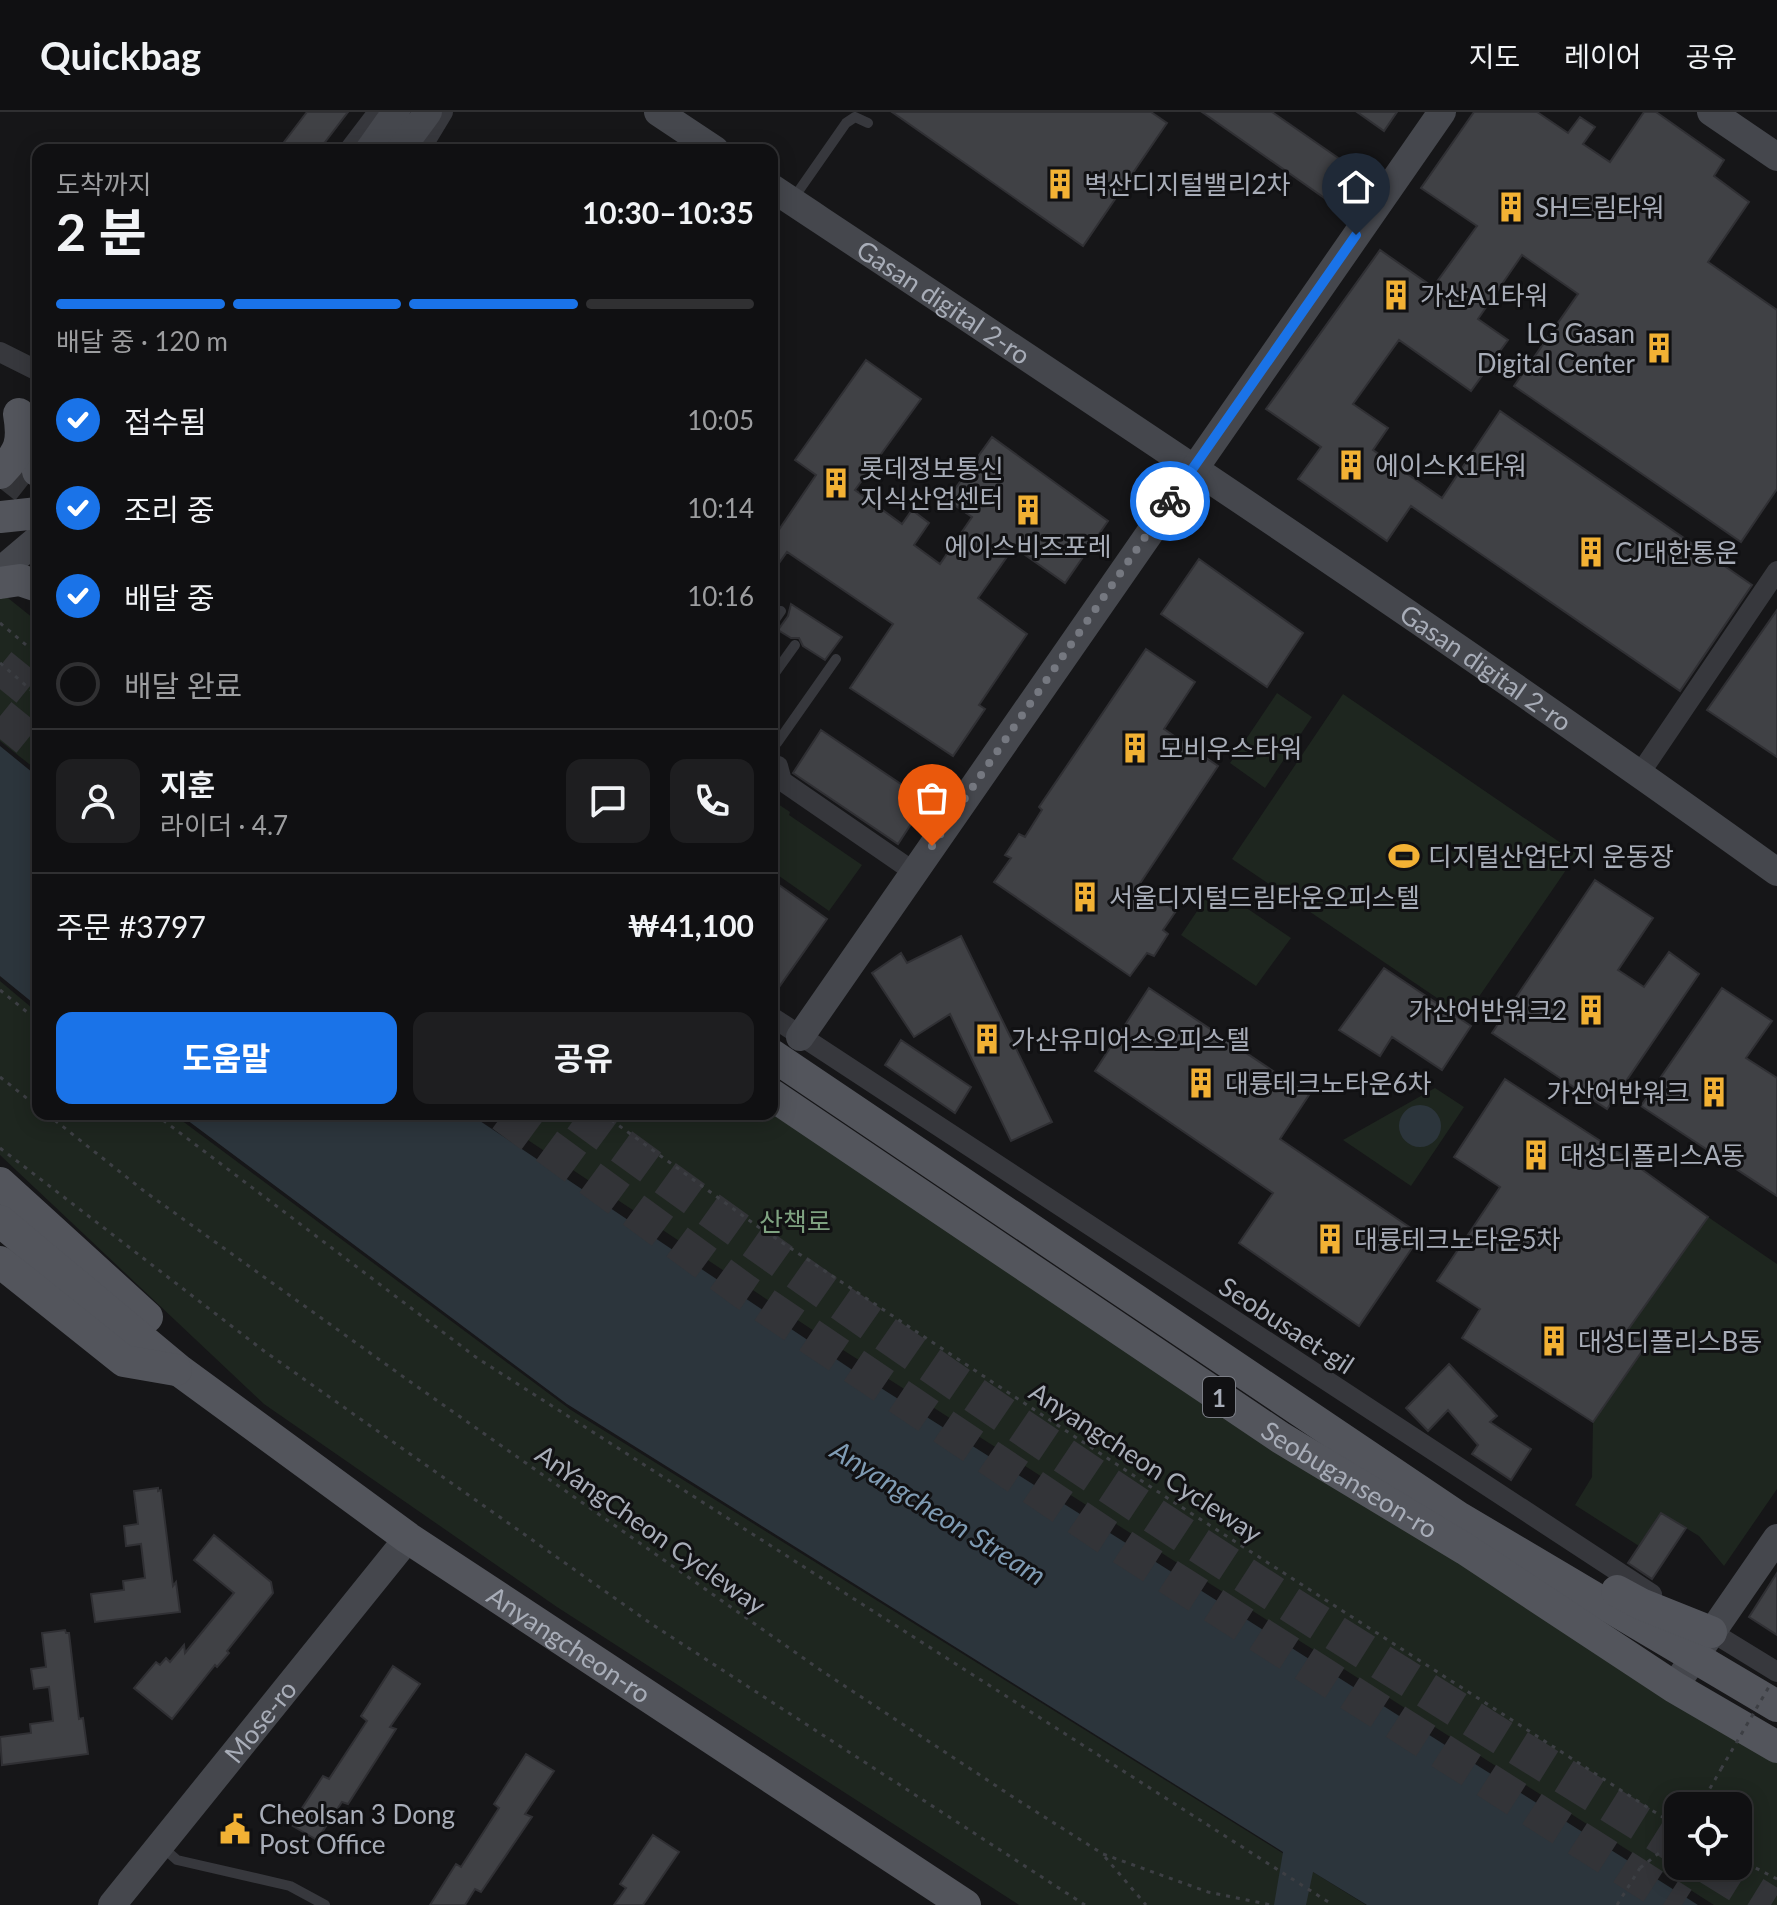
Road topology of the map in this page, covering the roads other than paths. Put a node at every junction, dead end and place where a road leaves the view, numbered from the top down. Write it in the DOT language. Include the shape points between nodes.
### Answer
graph roads {
  1 [pos="378,112"];
  2 [pos="396,112"];
  3 [pos="428,112"];
  4 [pos="443,112"];
  5 [pos="658,112"];
  6 [pos="1442,112"];
  7 [pos="1711,112"];
  8 [pos="868,123"];
  9 [pos="354,144"];
  10 [pos="373,144"];
  11 [pos="404,144"];
  12 [pos="424,144"];
  13 [pos="706,144"];
  14 [pos="1777,157"];
  15 [pos="782,194"];
  16 [pos="0,352"];
  17 [pos="32,368"];
  18 [pos="19,413"];
  19 [pos="32,441"];
  20 [pos="1194,468"];
  21 [pos="0,473"];
  22 [pos="28,517"];
  23 [pos="0,535"];
  24 [pos="0,571"];
  25 [pos="1777,571"];
  26 [pos="0,583"];
  27 [pos="32,584"];
  28 [pos="781,611"];
  29 [pos="778,615"];
  30 [pos="795,645"];
  31 [pos="836,659"];
  32 [pos="778,669"];
  33 [pos="778,736"];
  34 [pos="1647,763"];
  35 [pos="778,766"];
  36 [pos="914,872"];
  37 [pos="1777,872"];
  38 [pos="778,1021"];
  39 [pos="800,1037"];
  40 [pos="778,1059"];
  41 [pos="778,1099"];
  42 [pos="0,1183"];
  43 [pos="0,1221"];
  44 [pos="0,1262"];
  45 [pos="180,1371"];
  46 [pos="1302,1411"];
  47 [pos="408,1538"];
  48 [pos="1777,1538"];
  49 [pos="1711,1632"];
  50 [pos="1693,1659"];
  51 [pos="1674,1687"];
  52 [pos="1775,1688"];
  53 [pos="1777,1747"];
  54 [pos="159,1844"];
  55 [pos="112,1905"];
  56 [pos="325,1905"];
  57 [pos="965,1905"];
  1 -- 9 [label="street"];
  2 -- 10 [label="street"];
  3 -- 11 [label="street"];
  4 -- 12 [label="street"];
  5 -- 13 [label="street"];
  6 -- 20 [label="street"];
  7 -- 14 [label="street"];
  8 -- 15 [label="lane" via="855,117 846,123"];
  15 -- 20 [label="street, Gasan digital 2-ro"];
  16 -- 17 [label="street"];
  18 -- 19 [label="main road"];
  18 -- 21 [label="main road" via="23,436 16,456"];
  20 -- 36 [label="street"];
  20 -- 37 [label="street, Gasan digital 2-ro"];
  22 -- 23 [label="street"];
  22 -- 24 [label="street"];
  25 -- 34 [label="street"];
  26 -- 27 [label="main road"];
  28 -- 29 [label="lane"];
  30 -- 32 [label="lane"];
  31 -- 33 [label="lane"];
  35 -- 36 [label="street" via="782,781"];
  36 -- 39 [label="street"];
  38 -- 39 [label="street, Seobusaet-gil"];
  39 -- 49 [label="street, Seobusaet-gil"];
  40 -- 46 [label="main road, Seobuganseon-ro / 1"];
  41 -- 51 [label="main road, Seobuganseon-ro / 1" via="1281,1438 1465,1549"];
  42 -- 45 [label="main road" via="157,1326"];
  43 -- 45 [label="main road, Anyangcheon-ro"];
  44 -- 45 [label="main road" via="124,1361"];
  45 -- 47 [label="main road, Anyangcheon-ro"];
  46 -- 49 [label="main road" via="1641,1604"];
  46 -- 50 [label="main road, Seobuganseon-ro / 1" via="1458,1517"];
  47 -- 54 [label="street, Mose-ro"];
  47 -- 57 [label="main road, Anyangcheon-ro"];
  48 -- 49 [label="street"];
  49 -- 50 [label="street"];
  49 -- 52 [label="street, Seobusaet-gil"];
  50 -- 51 [label="street"];
  50 -- 52 [label="main road, Seobuganseon-ro / 1"];
  51 -- 53 [label="main road, Seobuganseon-ro / 1"];
  54 -- 55 [label="street, Mose-ro"];
  54 -- 56 [label="lane" via="177,1860 290,1886"];
}
